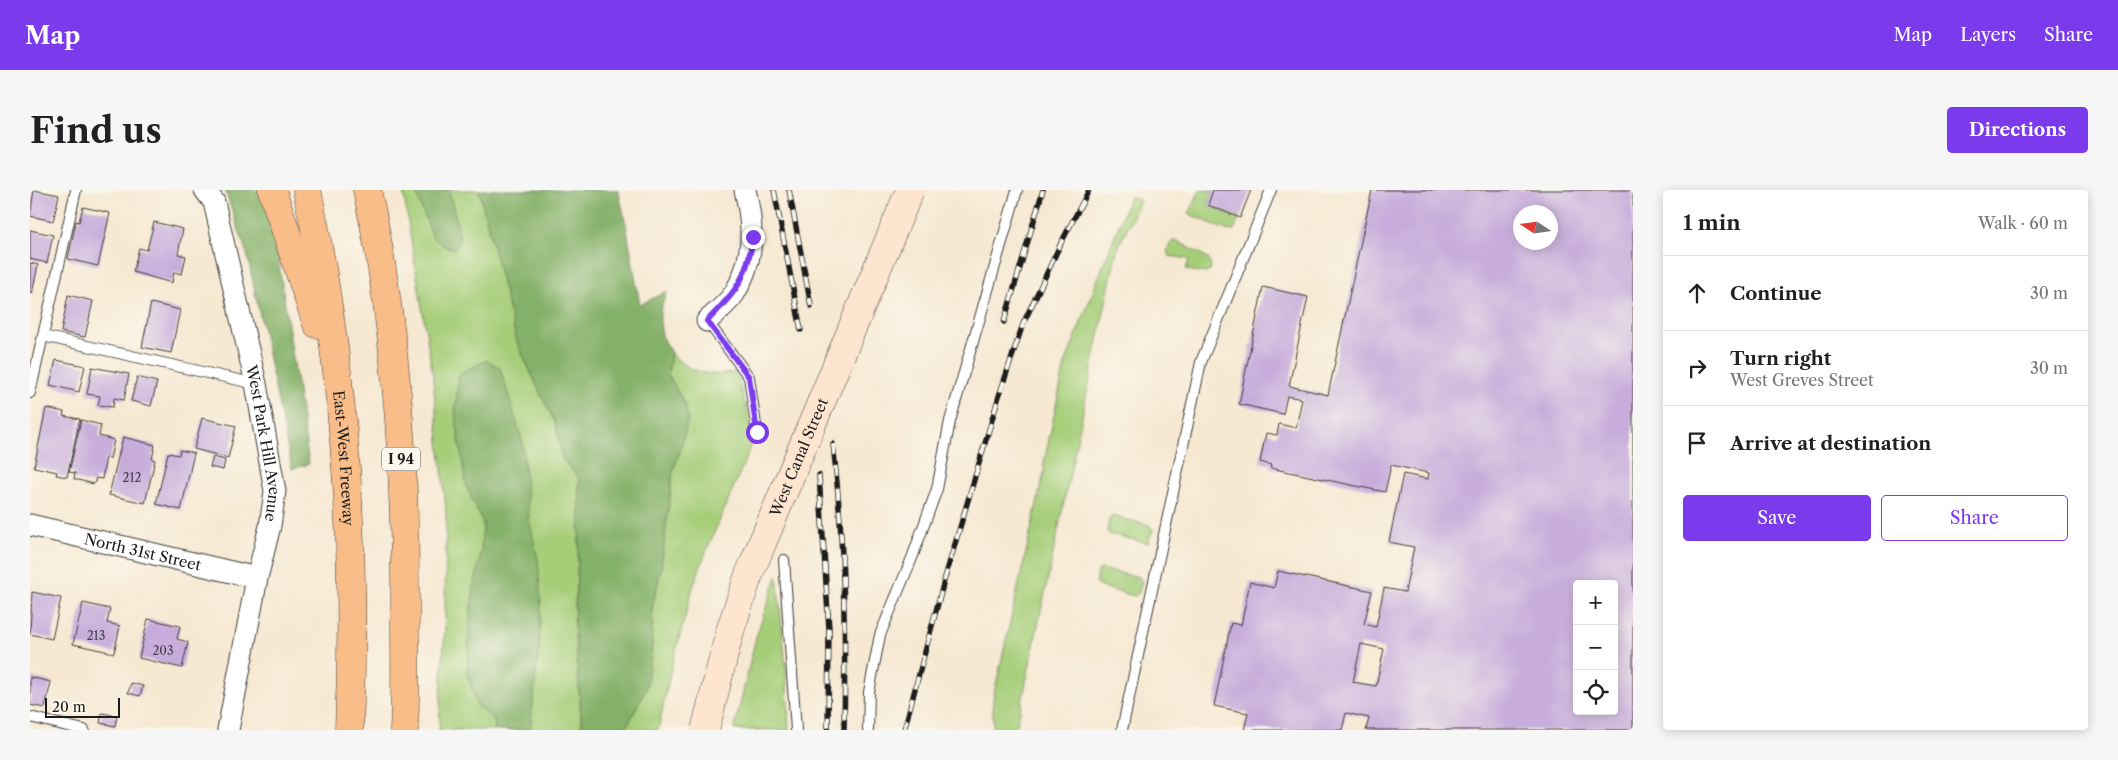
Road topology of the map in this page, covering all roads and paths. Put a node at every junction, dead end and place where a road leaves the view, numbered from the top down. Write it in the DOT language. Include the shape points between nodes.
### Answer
graph roads {
  1 [pos="76,190"];
  2 [pos="205,190"];
  3 [pos="272,190"];
  4 [pos="307,190"];
  5 [pos="367,190"];
  6 [pos="745,190"];
  7 [pos="910,190"];
  8 [pos="1017,190"];
  9 [pos="1271,190"];
  10 [pos="707,321"];
  11 [pos="43,336"];
  12 [pos="256,384"];
  13 [pos="337,384"];
  14 [pos="30,393"];
  15 [pos="757,432"];
  16 [pos="30,525"];
  17 [pos="784,560"];
  18 [pos="257,578"];
  19 [pos="30,717"];
  20 [pos="84,730"];
  21 [pos="228,730"];
  22 [pos="349,730"];
  23 [pos="404,730"];
  24 [pos="705,730"];
  25 [pos="796,730"];
  26 [pos="868,730"];
  27 [pos="1122,730"];
  1 -- 11 [label="lane"];
  2 -- 12 [label="street, West Park Hill Avenue" via="214,202"];
  3 -- 13 [label="highway"];
  4 -- 13 [label="highway, East-West Freeway"];
  5 -- 23 [label="highway, I 94" via="376,230 399,422 405,557"];
  6 -- 10 [label="street" via="753,237 749,261 734,294"];
  7 -- 24 [label="street, West Canal Street, bridge" via="748,577 730,631"];
  8 -- 26 [label="lane" via="953,412 937,489 880,635 869,692"];
  9 -- 27 [label="lane" via="1201,362"];
  10 -- 15 [label="lane" via="749,377"];
  11 -- 12 [label="lane"];
  11 -- 14 [label="lane"];
  12 -- 18 [label="street, West Park Hill Avenue" via="275,491"];
  13 -- 22 [label="highway, East-West Freeway" via="351,559"];
  16 -- 18 [label="street, North 31st Street"];
  17 -- 25 [label="lane"];
  18 -- 21 [label="street, West Park Hill Avenue"];
  19 -- 20 [label="lane"];
}
